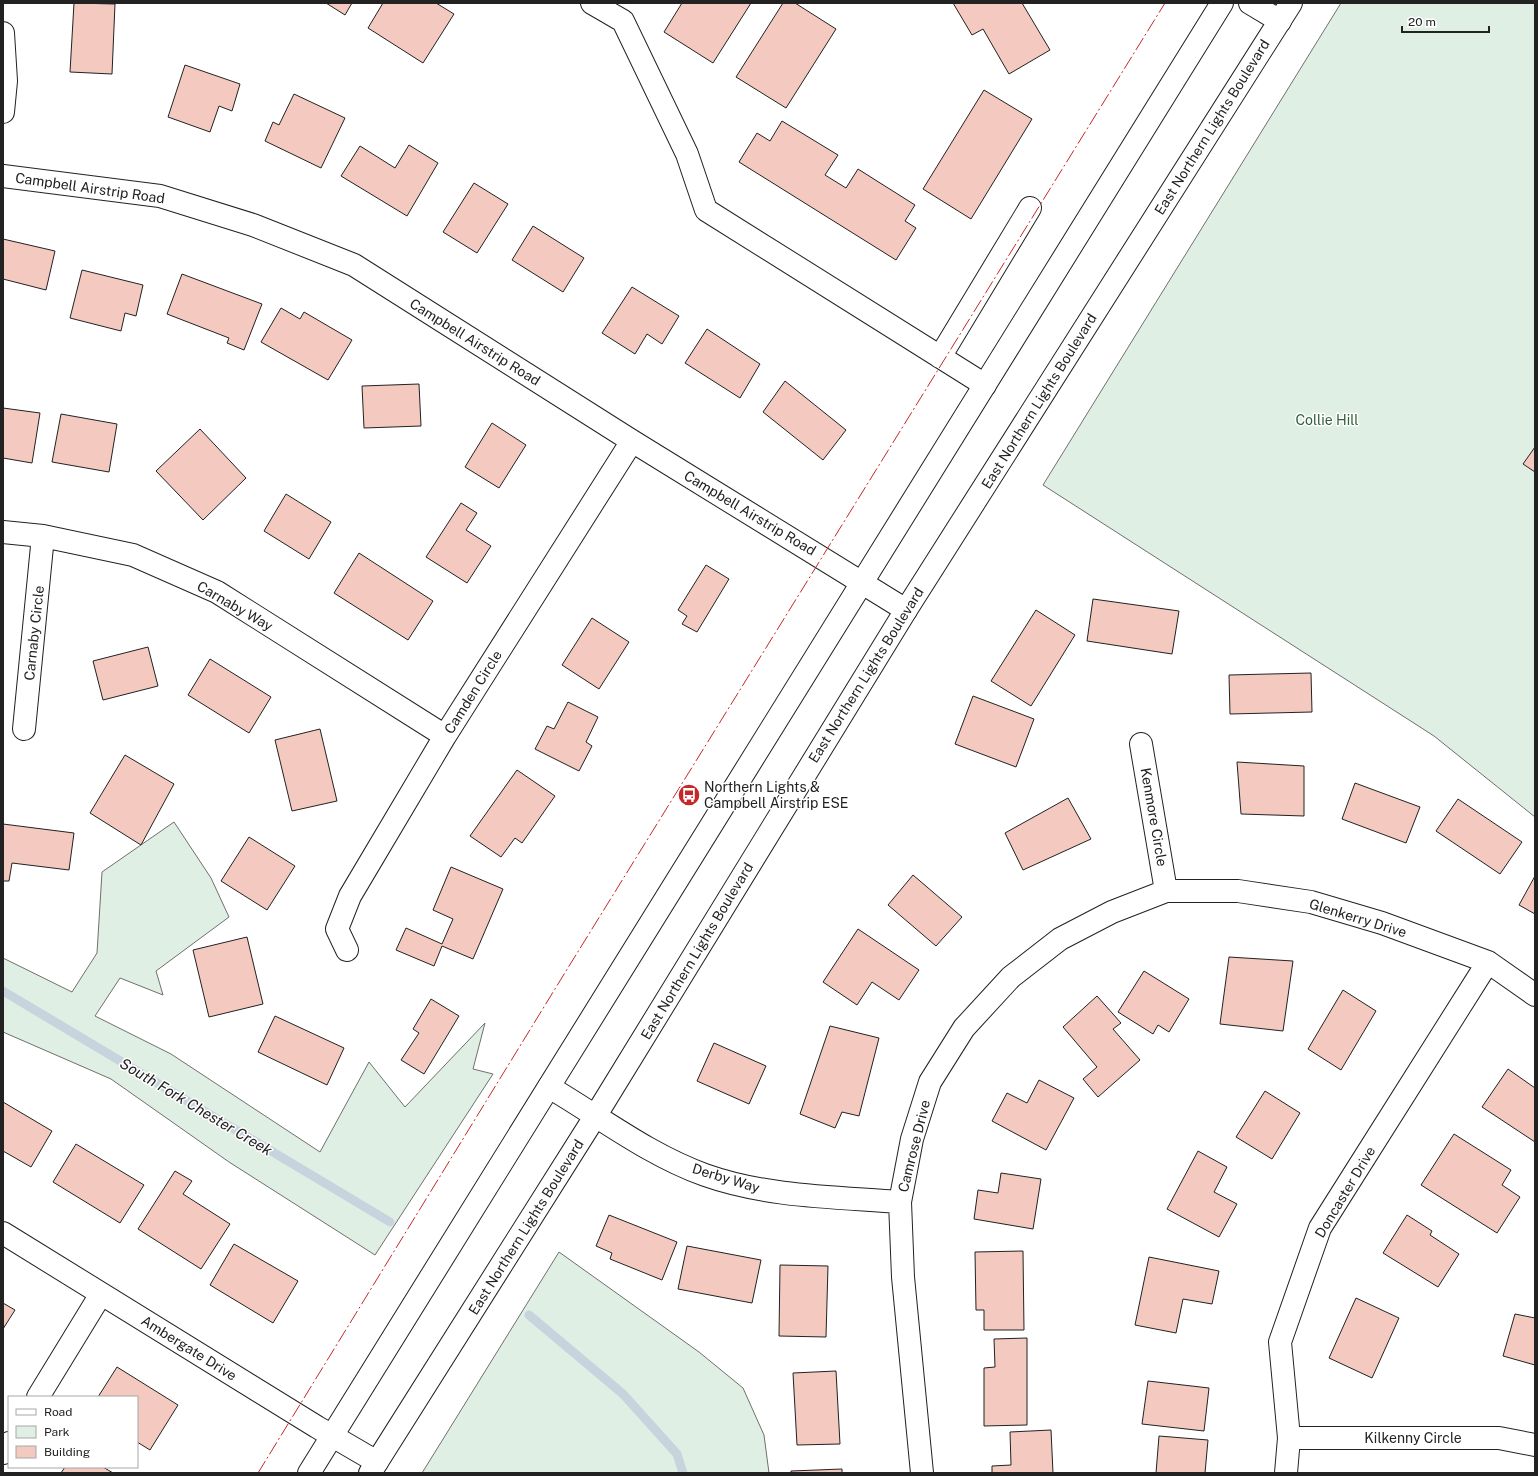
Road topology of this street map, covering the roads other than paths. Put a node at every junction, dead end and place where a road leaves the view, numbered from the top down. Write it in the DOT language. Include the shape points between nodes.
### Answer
graph roads {
  1 [pos="592,3"];
  2 [pos="1222,3"];
  3 [pos="1250,3"];
  4 [pos="1291,3"];
  5 [pos="1280,21"];
  6 [pos="3,34"];
  7 [pos="3,112"];
  8 [pos="3,176"];
  9 [pos="1030,208"];
  10 [pos="940,357"];
  11 [pos="986,385"];
  12 [pos="632,441"];
  13 [pos="3,532"];
  14 [pos="43,536"];
  15 [pos="863,582"];
  16 [pos="906,610"];
  17 [pos="24,729"];
  18 [pos="445,736"];
  19 [pos="1141,744"];
  20 [pos="1166,891"];
  21 [pos="347,950"];
  22 [pos="1488,962"];
  23 [pos="1535,995"];
  24 [pos="549,1087"];
  25 [pos="596,1115"];
  26 [pos="900,1202"];
  27 [pos="3,1232"];
  28 [pos="101,1294"];
  29 [pos="39,1396"];
  30 [pos="332,1436"];
  31 [pos="1289,1438"];
  32 [pos="1535,1446"];
  33 [pos="374,1467"];
  34 [pos="309,1473"];
  35 [pos="922,1473"];
  36 [pos="1286,1473"];
  1 -- 10 [label="street" via="623,21 686,154 706,210"];
  2 -- 11 [label="street"];
  3 -- 5 [label="street"];
  4 -- 5 [label="street, East Northern Lights Boulevard"];
  5 -- 16 [label="street, East Northern Lights Boulevard"];
  6 -- 7 [label="street" via="6,81"];
  8 -- 12 [label="street, Campbell Airstrip Road" via="160,196 253,225 354,265"];
  9 -- 10 [label="street"];
  10 -- 11 [label="street"];
  11 -- 15 [label="street"];
  12 -- 15 [label="street, Campbell Airstrip Road"];
  12 -- 18 [label="street, Camden Circle"];
  13 -- 14 [label="street, Carnaby Way"];
  14 -- 17 [label="street, Carnaby Circle"];
  14 -- 18 [label="street, Carnaby Way" via="133,555 217,592"];
  15 -- 16 [label="street, Campbell Airstrip Road"];
  15 -- 24 [label="street"];
  16 -- 25 [label="street, East Northern Lights Boulevard"];
  18 -- 21 [label="street, Camden Circle" via="350,896 337,929"];
  19 -- 20 [label="street, Kenmore Circle"];
  20 -- 22 [label="street, Glenkerry Drive" via="1238,891 1311,902"];
  20 -- 26 [label="street, Camrose Drive" via="1112,912 1060,939 1011,977 964,1028 930,1082 912,1140"];
  22 -- 23 [label="street, Glenkerry Drive"];
  22 -- 31 [label="street, Doncaster Drive" via="1320,1228 1280,1342"];
  24 -- 25 [label="street, Derby Way"];
  24 -- 30 [label="street"];
  25 -- 26 [label="street, Derby Way" via="648,1148 704,1175 755,1188 803,1195"];
  25 -- 33 [label="street, East Northern Lights Boulevard"];
  26 -- 35 [label="street, Camrose Drive" via="904,1277"];
  27 -- 28 [label="street, Ambergate Drive"];
  28 -- 29 [label="street"];
  28 -- 30 [label="street, Ambergate Drive"];
  30 -- 33 [label="street, Ambergate Drive"];
  30 -- 34 [label="street"];
  31 -- 32 [label="street, Kilkenny Circle" via="1499,1438"];
  31 -- 36 [label="street, Doncaster Drive"];
}
